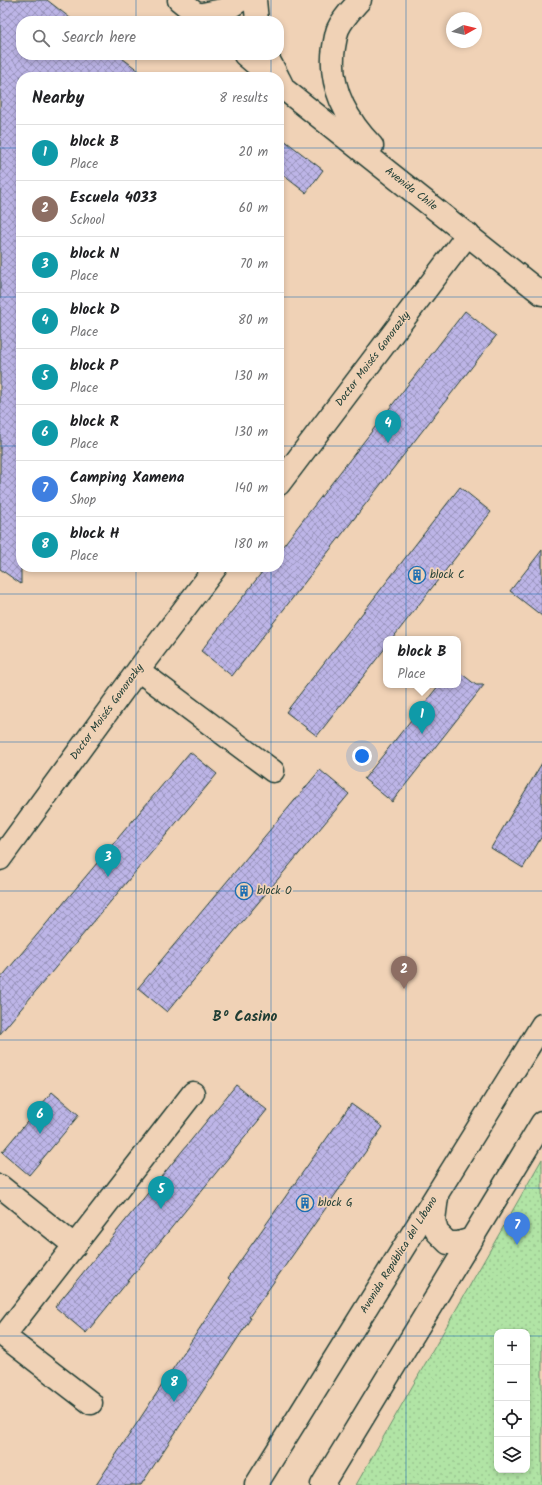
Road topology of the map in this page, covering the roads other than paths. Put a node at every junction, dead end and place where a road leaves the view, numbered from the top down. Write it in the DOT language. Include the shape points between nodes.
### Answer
graph roads {
  1 [pos="179,0"];
  2 [pos="241,0"];
  3 [pos="255,0"];
  4 [pos="360,0"];
  5 [pos="199,16"];
  6 [pos="208,16"];
  7 [pos="257,16"];
  8 [pos="251,60"];
  9 [pos="268,60"];
  10 [pos="267,72"];
  11 [pos="274,72"];
  12 [pos="284,86"];
  13 [pos="408,187"];
  14 [pos="468,234"];
  15 [pos="542,294"];
  16 [pos="284,477"];
  17 [pos="212,572"];
  18 [pos="138,670"];
  19 [pos="273,771"];
  20 [pos="0,858"];
  21 [pos="542,1024"];
  22 [pos="542,1057"];
  23 [pos="519,1061"];
  24 [pos="193,1094"];
  25 [pos="542,1123"];
  26 [pos="0,1186"];
  27 [pos="437,1194"];
  28 [pos="472,1239"];
  29 [pos="75,1246"];
  30 [pos="91,1403"];
  31 [pos="256,1485"];
  32 [pos="322,1485"];
  1 -- 5 [label="street"];
  2 -- 6 [label="street" via="227,9"];
  3 -- 7 [label="street"];
  4 -- 13 [label="street" via="338,30 333,55 335,87 345,111 358,132"];
  8 -- 10 [label="street, Avenida Chile"];
  9 -- 11 [label="street"];
  12 -- 13 [label="street, Avenida Chile"];
  13 -- 14 [label="street, Avenida Chile"];
  14 -- 15 [label="street, Avenida Chile"];
  14 -- 16 [label="street, Doctor Moisés Gonorazky"];
  17 -- 18 [label="street, Doctor Moisés Gonorazky"];
  18 -- 19 [label="street"];
  18 -- 20 [label="street, Doctor Moisés Gonorazky"];
  21 -- 23 [label="street, Avenida República del Líbano"];
  22 -- 23 [label="street"];
  23 -- 27 [label="street, Avenida República del Líbano"];
  24 -- 29 [label="street"];
  25 -- 28 [label="street"];
  26 -- 29 [label="street"];
  27 -- 28 [label="street" via="434,1220 437,1232 448,1243"];
  27 -- 31 [label="street, Avenida República del Líbano"];
  28 -- 32 [label="street"];
  29 -- 30 [label="street" via="4,1336"];
}
